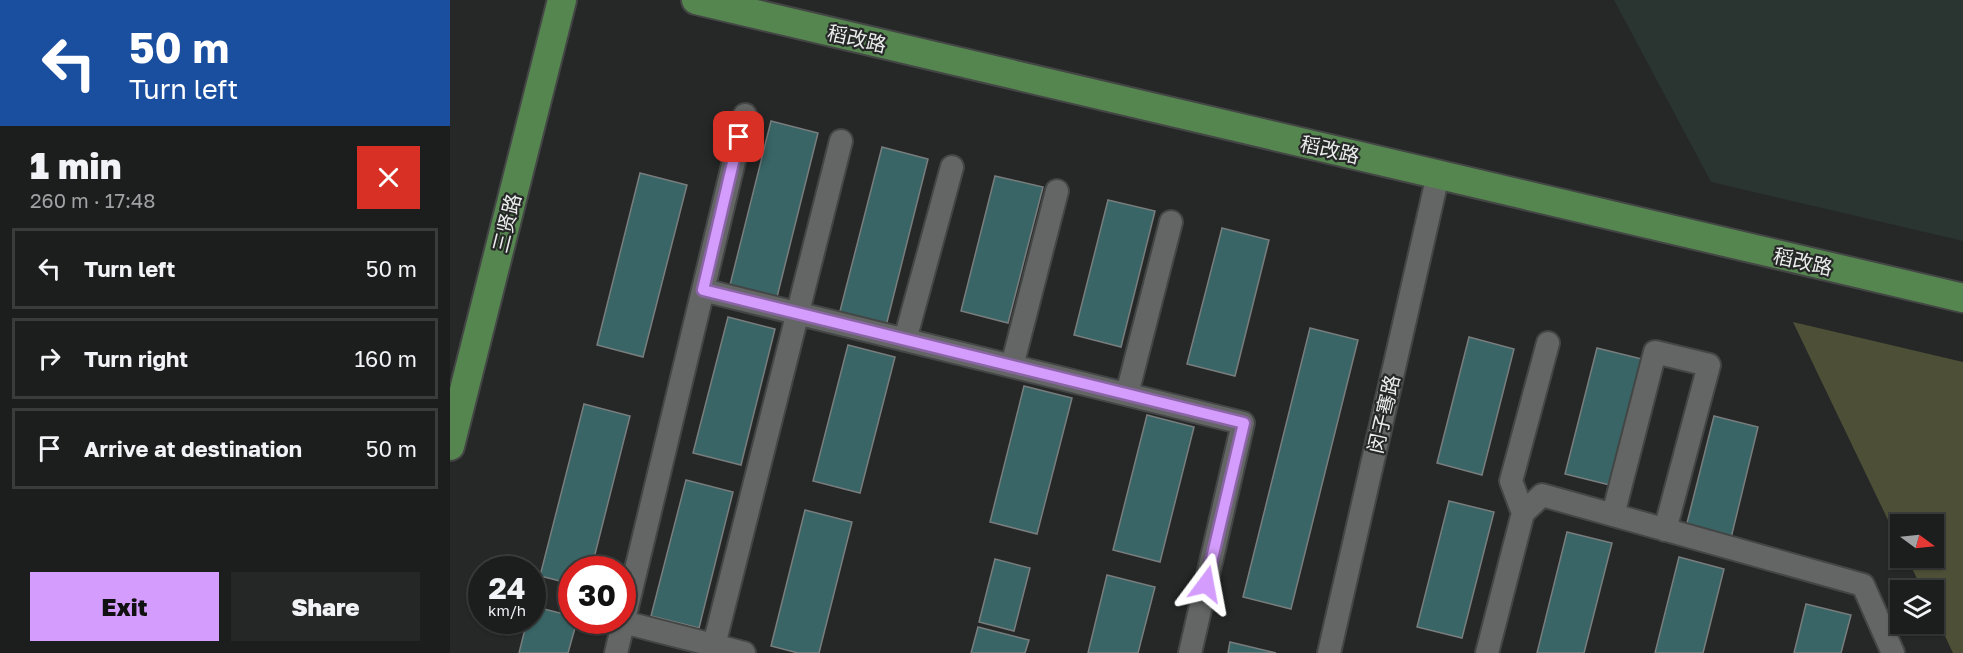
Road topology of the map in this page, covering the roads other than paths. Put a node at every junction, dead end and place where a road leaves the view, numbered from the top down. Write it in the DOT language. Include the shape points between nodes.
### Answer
graph roads {
  1 [pos="562,0"];
  2 [pos="696,0"];
  3 [pos="744,115"];
  4 [pos="841,141"];
  5 [pos="952,167"];
  6 [pos="1438,175"];
  7 [pos="1057,191"];
  8 [pos="1171,222"];
  9 [pos="703,290"];
  10 [pos="1963,298"];
  11 [pos="797,314"];
  12 [pos="905,340"];
  13 [pos="1548,343"];
  14 [pos="1012,366"];
  15 [pos="1127,394"];
  16 [pos="450,446"];
  17 [pos="1523,513"];
  18 [pos="1613,515"];
  19 [pos="1665,530"];
  20 [pos="636,568"];
  21 [pos="636,626"];
  22 [pos="620,634"];
  23 [pos="713,649"];
  24 [pos="616,653"];
  25 [pos="744,653"];
  26 [pos="1190,653"];
  27 [pos="1329,653"];
  28 [pos="1487,653"];
  29 [pos="1893,653"];
  1 -- 16 [label="main road, 三贤路"];
  2 -- 6 [label="main road, 稻改路"];
  3 -- 9 [label="street"];
  4 -- 11 [label="street"];
  5 -- 12 [label="street"];
  6 -- 10 [label="main road, 稻改路"];
  6 -- 27 [label="street, 闵子骞路"];
  7 -- 14 [label="street"];
  8 -- 15 [label="street"];
  9 -- 11 [label="street"];
  9 -- 20 [label="street"];
  11 -- 12 [label="street"];
  11 -- 23 [label="street"];
  12 -- 14 [label="street"];
  13 -- 17 [label="street" via="1511,481"];
  14 -- 15 [label="street"];
  15 -- 26 [label="street" via="1244,423"];
  17 -- 18 [label="street" via="1542,495"];
  17 -- 28 [label="street"];
  18 -- 19 [label="street"];
  18 -- 19 [label="street" via="1655,352 1709,365"];
  19 -- 29 [label="street" via="1863,585"];
  21 -- 23 [label="street"];
  22 -- 24 [label="street"];
  23 -- 25 [label="street"];
}
